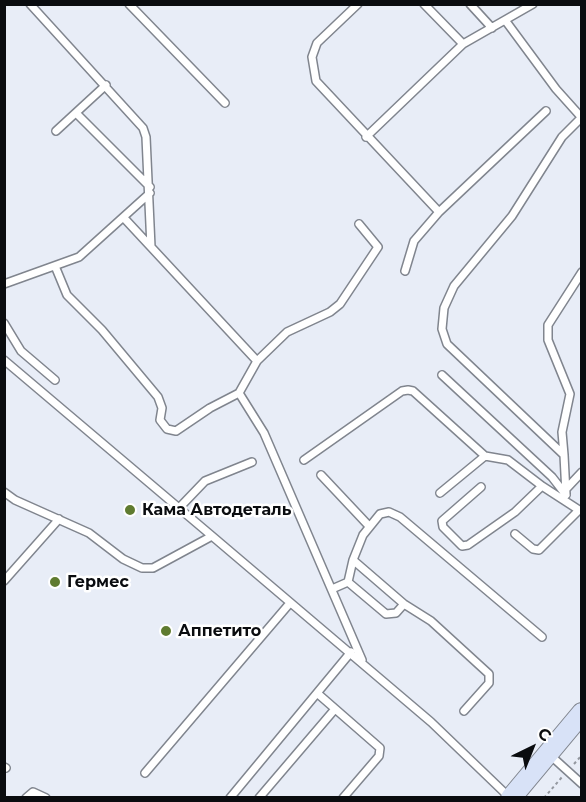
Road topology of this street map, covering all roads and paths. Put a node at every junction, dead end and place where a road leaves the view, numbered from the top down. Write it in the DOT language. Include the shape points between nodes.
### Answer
graph roads {
  1 [pos="30,4"];
  2 [pos="129,4"];
  3 [pos="358,4"];
  4 [pos="424,4"];
  5 [pos="470,4"];
  6 [pos="533,4"];
  7 [pos="505,20"];
  8 [pos="492,28"];
  9 [pos="463,44"];
  10 [pos="106,85"];
  11 [pos="225,103"];
  12 [pos="546,111"];
  13 [pos="76,113"];
  14 [pos="581,118"];
  15 [pos="56,131"];
  16 [pos="366,137"];
  17 [pos="150,190"];
  18 [pos="440,212"];
  19 [pos="124,218"];
  20 [pos="359,224"];
  21 [pos="151,247"];
  22 [pos="55,266"];
  23 [pos="405,272"];
  24 [pos="582,272"];
  25 [pos="4,284"];
  26 [pos="4,323"];
  27 [pos="4,360"];
  28 [pos="256,361"];
  29 [pos="442,375"];
  30 [pos="55,380"];
  31 [pos="239,393"];
  32 [pos="564,455"];
  33 [pos="485,456"];
  34 [pos="304,460"];
  35 [pos="252,462"];
  36 [pos="582,472"];
  37 [pos="321,474"];
  38 [pos="542,486"];
  39 [pos="481,487"];
  40 [pos="566,491"];
  41 [pos="4,492"];
  42 [pos="440,493"];
  43 [pos="180,507"];
  44 [pos="580,511"];
  45 [pos="59,519"];
  46 [pos="369,526"];
  47 [pos="515,534"];
  48 [pos="212,536"];
  49 [pos="353,560"];
  50 [pos="4,581"];
  51 [pos="348,582"];
  52 [pos="332,589"];
  53 [pos="290,603"];
  54 [pos="404,604"];
  55 [pos="542,637"];
  56 [pos="351,652"];
  57 [pos="362,662"];
  58 [pos="317,693"];
  59 [pos="335,709"];
  60 [pos="464,711"];
  61 [pos="582,713"];
  62 [pos="548,753"];
  63 [pos="145,773"];
  64 [pos="582,784"];
  65 [pos="26,798"];
  66 [pos="46,798"];
  67 [pos="230,798"];
  68 [pos="259,798"];
  69 [pos="343,798"];
  70 [pos="511,798"];
  1 -- 10 [label="lane"];
  2 -- 11 [label="lane"];
  3 -- 16 [label="lane" via="317,43 312,57 319,87"];
  4 -- 9 [label="lane"];
  5 -- 8 [label="lane"];
  6 -- 7 [label="lane"];
  7 -- 8 [label="lane"];
  7 -- 14 [label="lane"];
  8 -- 9 [label="lane"];
  9 -- 16 [label="lane"];
  10 -- 13 [label="lane"];
  10 -- 17 [label="lane" via="143,128"];
  12 -- 18 [label="lane"];
  13 -- 15 [label="lane"];
  13 -- 17 [label="lane"];
  14 -- 32 [label="lane" via="562,137 512,216 454,286 444,308 442,329 447,344"];
  16 -- 18 [label="lane"];
  17 -- 19 [label="lane"];
  17 -- 21 [label="lane"];
  18 -- 23 [label="lane" via="414,241"];
  19 -- 21 [label="lane"];
  19 -- 22 [label="lane" via="79,257"];
  20 -- 28 [label="lane" via="378,247 340,304 287,332"];
  21 -- 28 [label="lane"];
  22 -- 25 [label="lane"];
  22 -- 31 [label="lane" via="66,296 102,330 158,397 162,408 160,420 167,429 176,430"];
  24 -- 32 [label="lane" via="548,325 548,340 570,394 562,432"];
  26 -- 30 [label="lane" via="21,351"];
  27 -- 43 [label="lane"];
  28 -- 31 [label="lane"];
  29 -- 40 [label="lane"];
  31 -- 52 [label="lane" via="264,433"];
  32 -- 40 [label="lane"];
  33 -- 34 [label="lane" via="408,390"];
  33 -- 38 [label="lane" via="508,460"];
  33 -- 42 [label="lane"];
  35 -- 43 [label="lane" via="205,481"];
  36 -- 40 [label="lane"];
  37 -- 46 [label="lane"];
  38 -- 39 [label="lane" via="516,512 462,546 442,521"];
  38 -- 44 [label="lane"];
  40 -- 44 [label="lane"];
  41 -- 45 [label="lane"];
  43 -- 48 [label="lane"];
  44 -- 47 [label="lane" via="539,550"];
  45 -- 48 [label="lane" via="96,537 123,559 142,568 153,568"];
  45 -- 50 [label="lane"];
  46 -- 49 [label="lane"];
  46 -- 55 [label="lane" via="380,514 395,514"];
  48 -- 53 [label="lane"];
  49 -- 51 [label="lane"];
  49 -- 54 [label="lane"];
  51 -- 52 [label="lane"];
  51 -- 54 [label="lane" via="386,614 396,613"];
  52 -- 57 [label="lane"];
  53 -- 56 [label="lane"];
  53 -- 63 [label="lane"];
  54 -- 60 [label="lane" via="431,621 489,674 489,683"];
  56 -- 57 [label="lane"];
  56 -- 58 [label="lane"];
  57 -- 70 [label="lane"];
  58 -- 59 [label="lane"];
  58 -- 67 [label="lane"];
  59 -- 68 [label="lane"];
  59 -- 69 [label="lane" via="380,748"];
  61 -- 62 [label="main road"];
  62 -- 64 [label="lane"];
  62 -- 70 [label="main road"];
  65 -- 66 [label="lane" via="33,792"];
}
